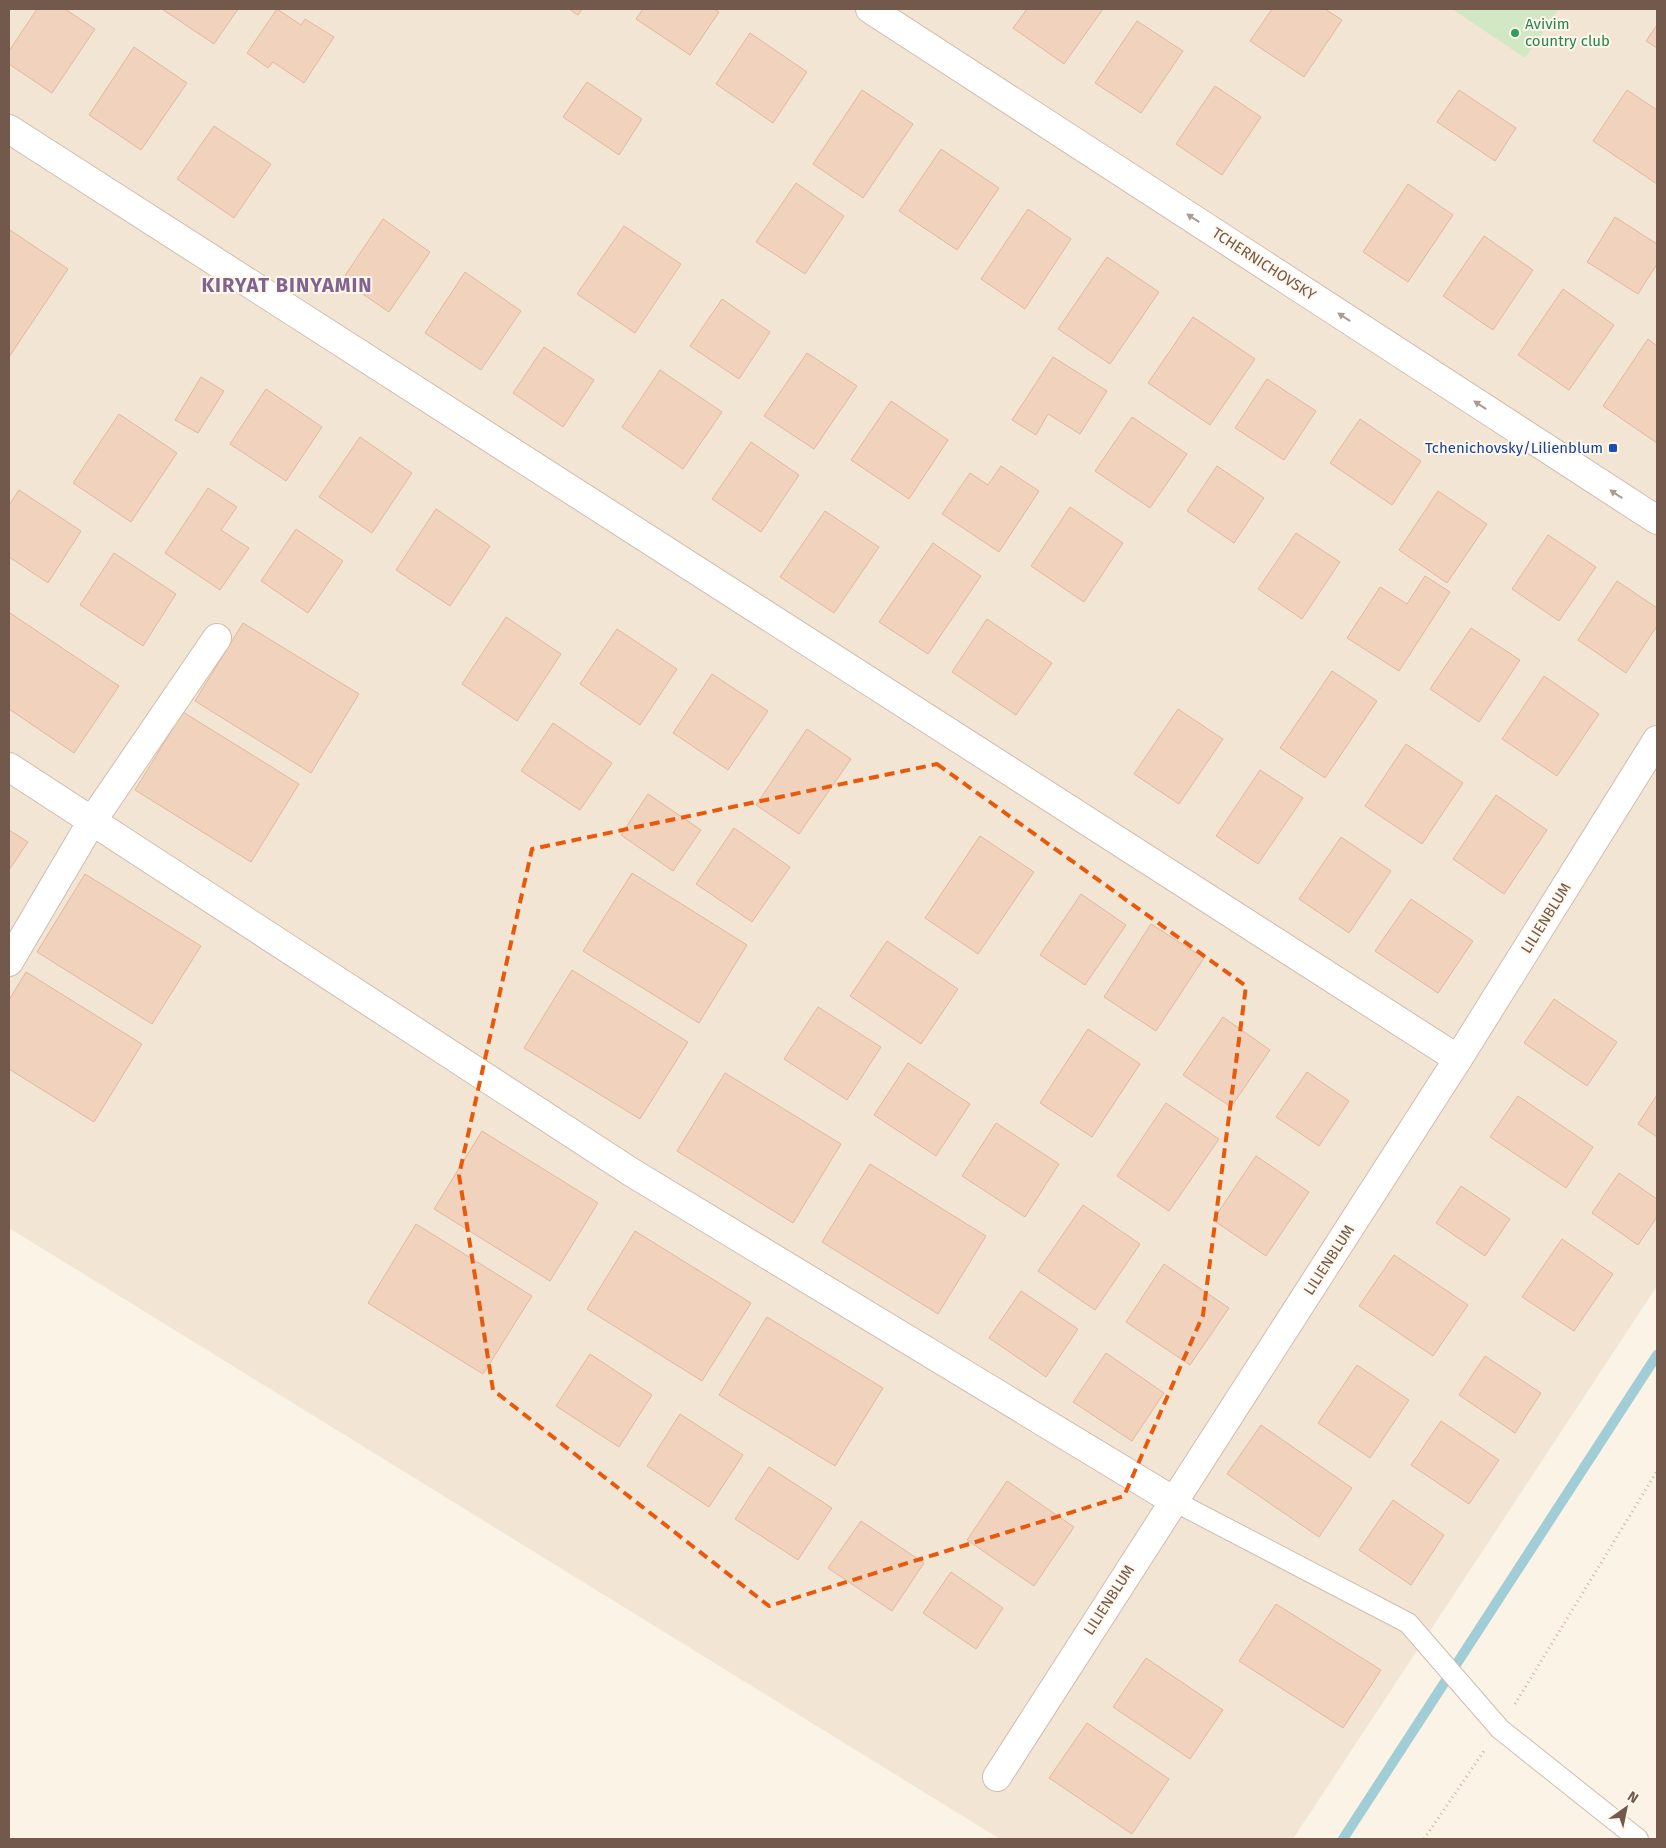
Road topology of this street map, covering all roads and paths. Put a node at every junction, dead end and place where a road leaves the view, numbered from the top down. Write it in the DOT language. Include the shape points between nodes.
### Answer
graph roads {
  1 [pos="870,9"];
  2 [pos="9,129"];
  3 [pos="1657,520"];
  4 [pos="218,638"];
  5 [pos="1657,740"];
  6 [pos="9,767"];
  7 [pos="92,821"];
  8 [pos="9,962"];
  9 [pos="1458,1059"];
  10 [pos="1657,1471"];
  11 [pos="1174,1501"];
  12 [pos="1500,1728"];
  13 [pos="997,1776"];
  14 [pos="1424,1839"];
  15 [pos="1638,1839"];
  3 -- 1 [label="street, TCHERNICHOVSKY, one-way"];
  2 -- 9 [label="street"];
  4 -- 7 [label="street"];
  5 -- 9 [label="street, LILIENBLUM"];
  6 -- 7 [label="street"];
  7 -- 8 [label="street"];
  7 -- 11 [label="street" via="631,1172"];
  9 -- 11 [label="street, LILIENBLUM"];
  10 -- 12 [label="path"];
  11 -- 12 [label="lane" via="1408,1623"];
  11 -- 13 [label="street, LILIENBLUM"];
  12 -- 14 [label="path"];
  12 -- 15 [label="lane"];
}
